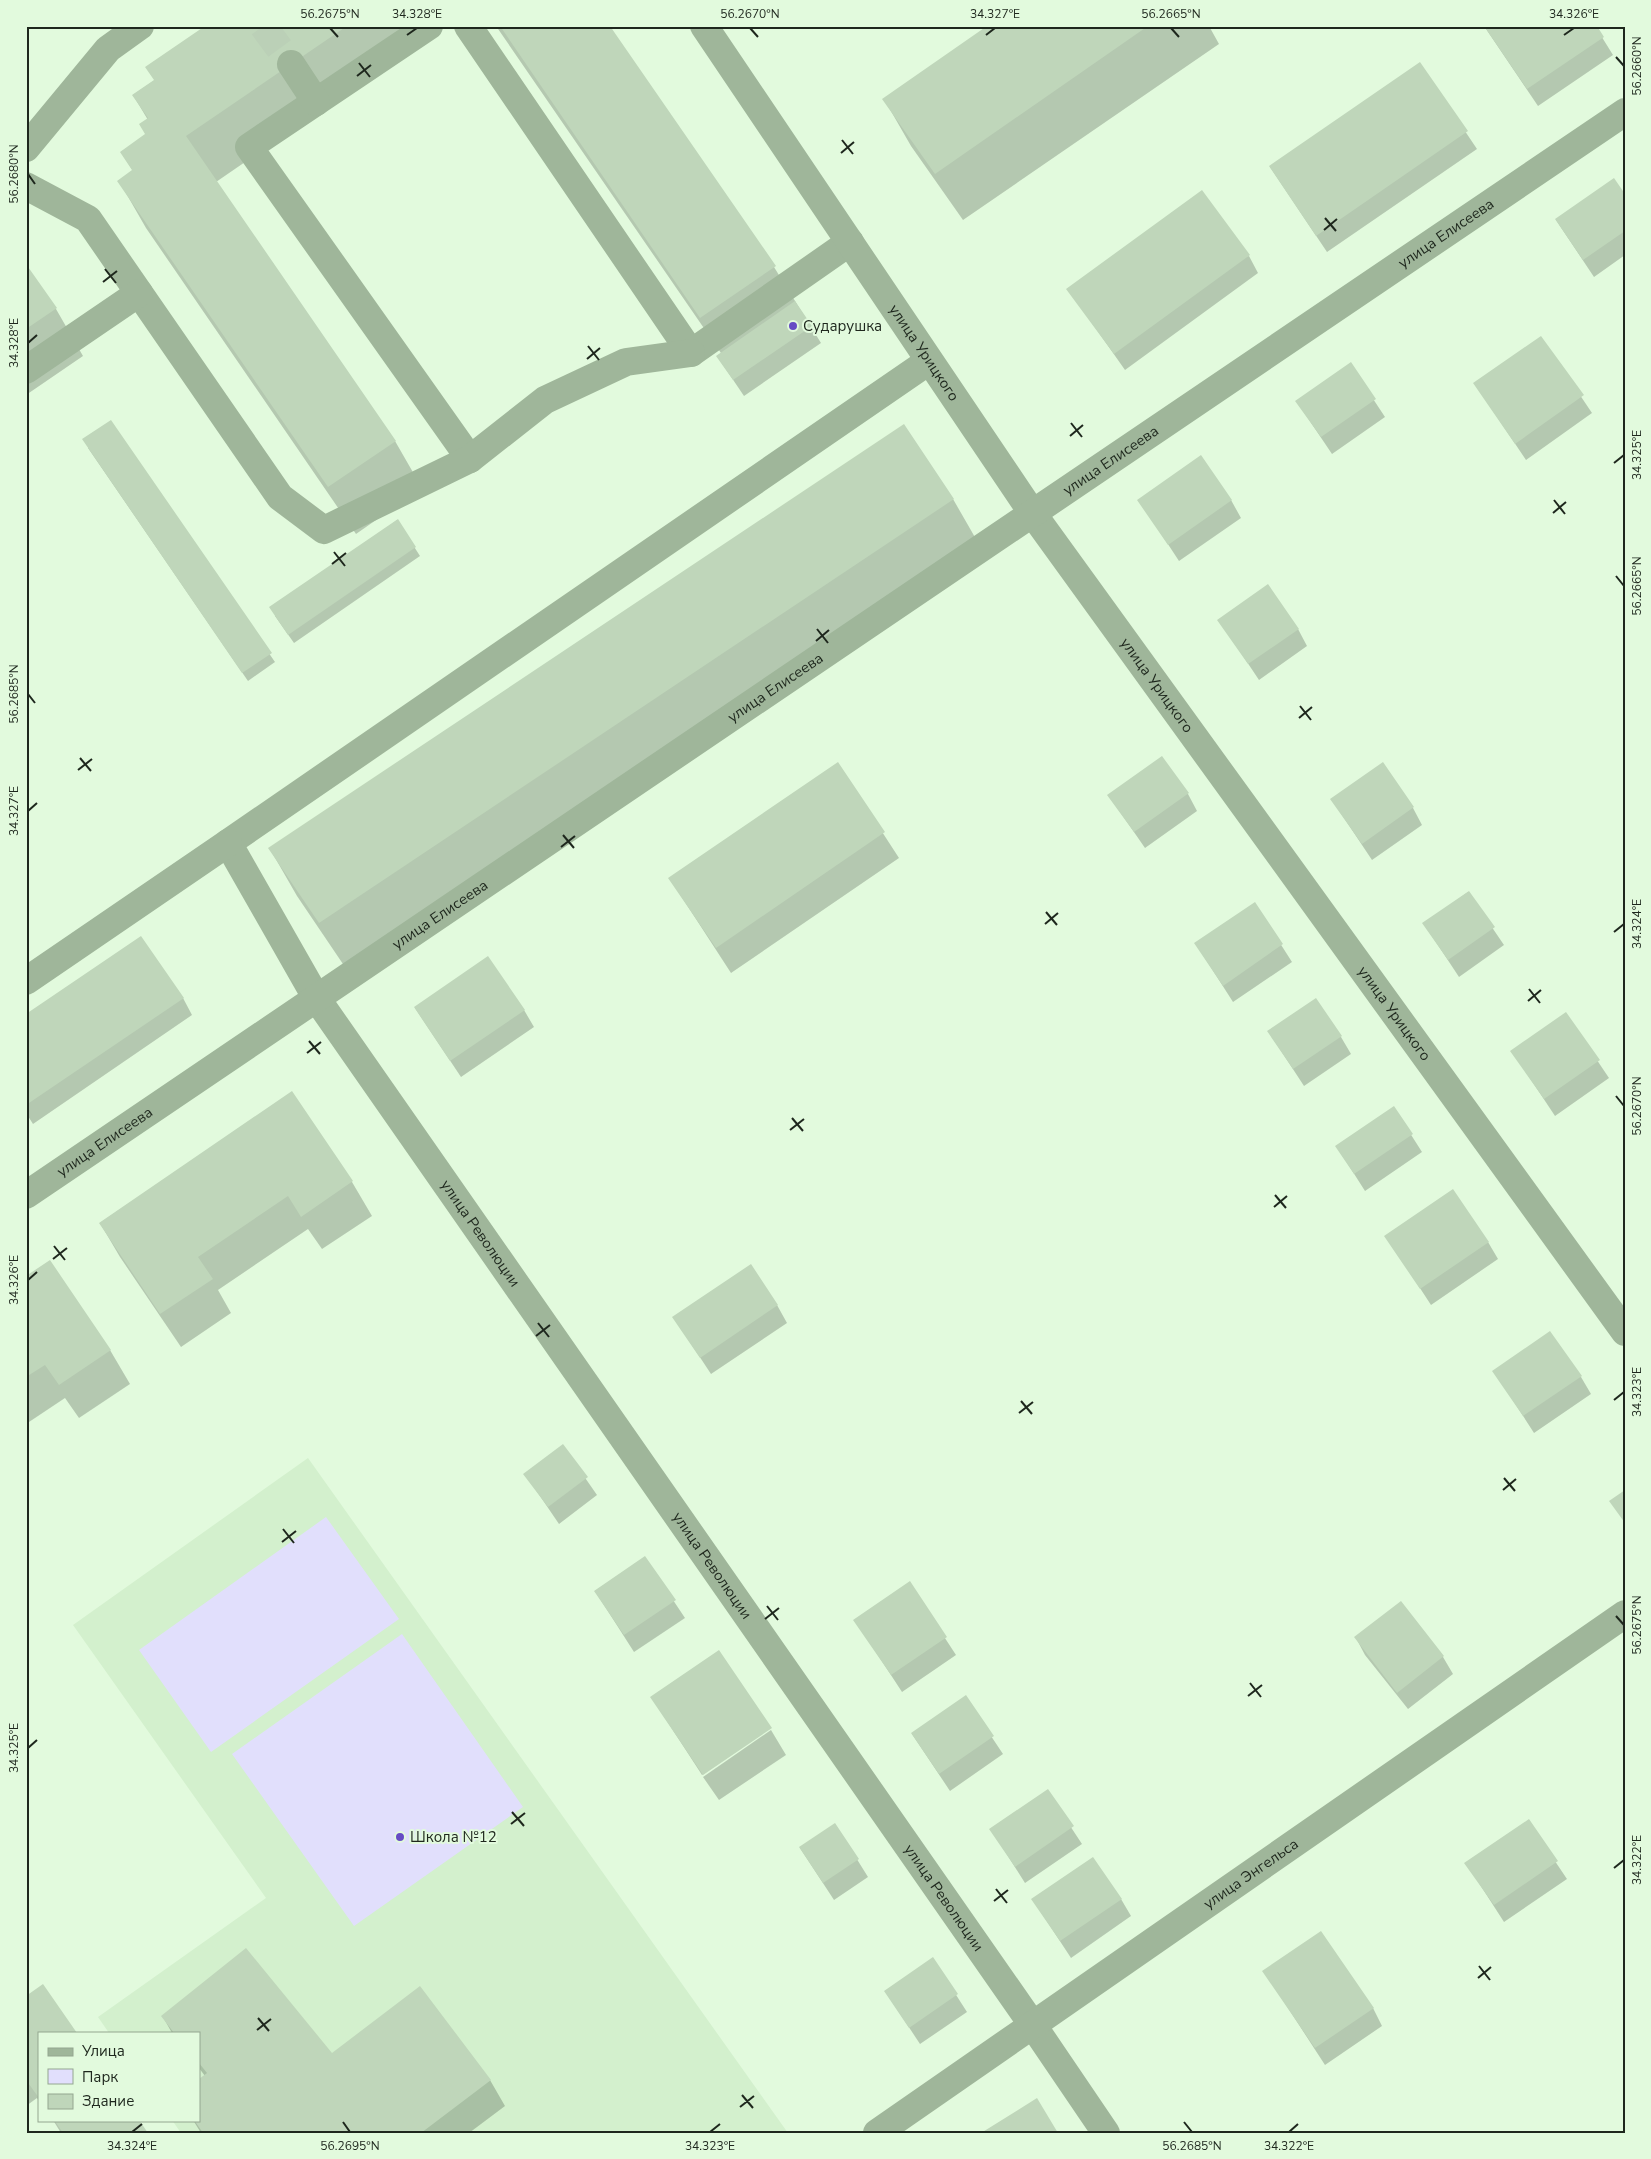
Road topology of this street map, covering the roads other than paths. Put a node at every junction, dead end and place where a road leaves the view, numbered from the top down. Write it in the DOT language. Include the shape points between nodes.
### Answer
graph roads {
  1 [pos="140,26"];
  2 [pos="429,26"];
  3 [pos="468,26"];
  4 [pos="704,26"];
  5 [pos="291,64"];
  6 [pos="316,102"];
  7 [pos="1625,112"];
  8 [pos="26,148"];
  9 [pos="26,186"];
  10 [pos="850,242"];
  11 [pos="139,293"];
  12 [pos="691,353"];
  13 [pos="929,361"];
  14 [pos="26,370"];
  15 [pos="470,459"];
  16 [pos="1033,514"];
  17 [pos="228,843"];
  18 [pos="26,981"];
  19 [pos="317,999"];
  20 [pos="28,1190"];
  21 [pos="1625,1332"];
  22 [pos="1625,1614"];
  23 [pos="1032,2024"];
  24 [pos="877,2133"];
  25 [pos="1106,2133"];
  1 -- 8 [label="street" via="108,49"];
  2 -- 6 [label="street"];
  3 -- 12 [label="street"];
  4 -- 10 [label="street, улица Урицкого"];
  5 -- 6 [label="street"];
  6 -- 15 [label="street" via="248,147"];
  7 -- 16 [label="street, улица Елисеева"];
  9 -- 11 [label="street" via="88,219"];
  10 -- 12 [label="street"];
  10 -- 13 [label="street, улица Урицкого"];
  11 -- 14 [label="street"];
  11 -- 15 [label="street" via="280,497 324,530"];
  12 -- 15 [label="street" via="626,362 545,400"];
  13 -- 16 [label="street, улица Урицкого"];
  13 -- 17 [label="street"];
  16 -- 19 [label="street, улица Елисеева"];
  16 -- 21 [label="street, улица Урицкого"];
  17 -- 18 [label="street"];
  17 -- 19 [label="street, улица Революции"];
  19 -- 20 [label="street, улица Елисеева"];
  19 -- 23 [label="street, улица Революции"];
  22 -- 23 [label="street, улица Энгельса"];
  23 -- 24 [label="street, улица Энгельса"];
  23 -- 25 [label="street, улица Революции"];
}
